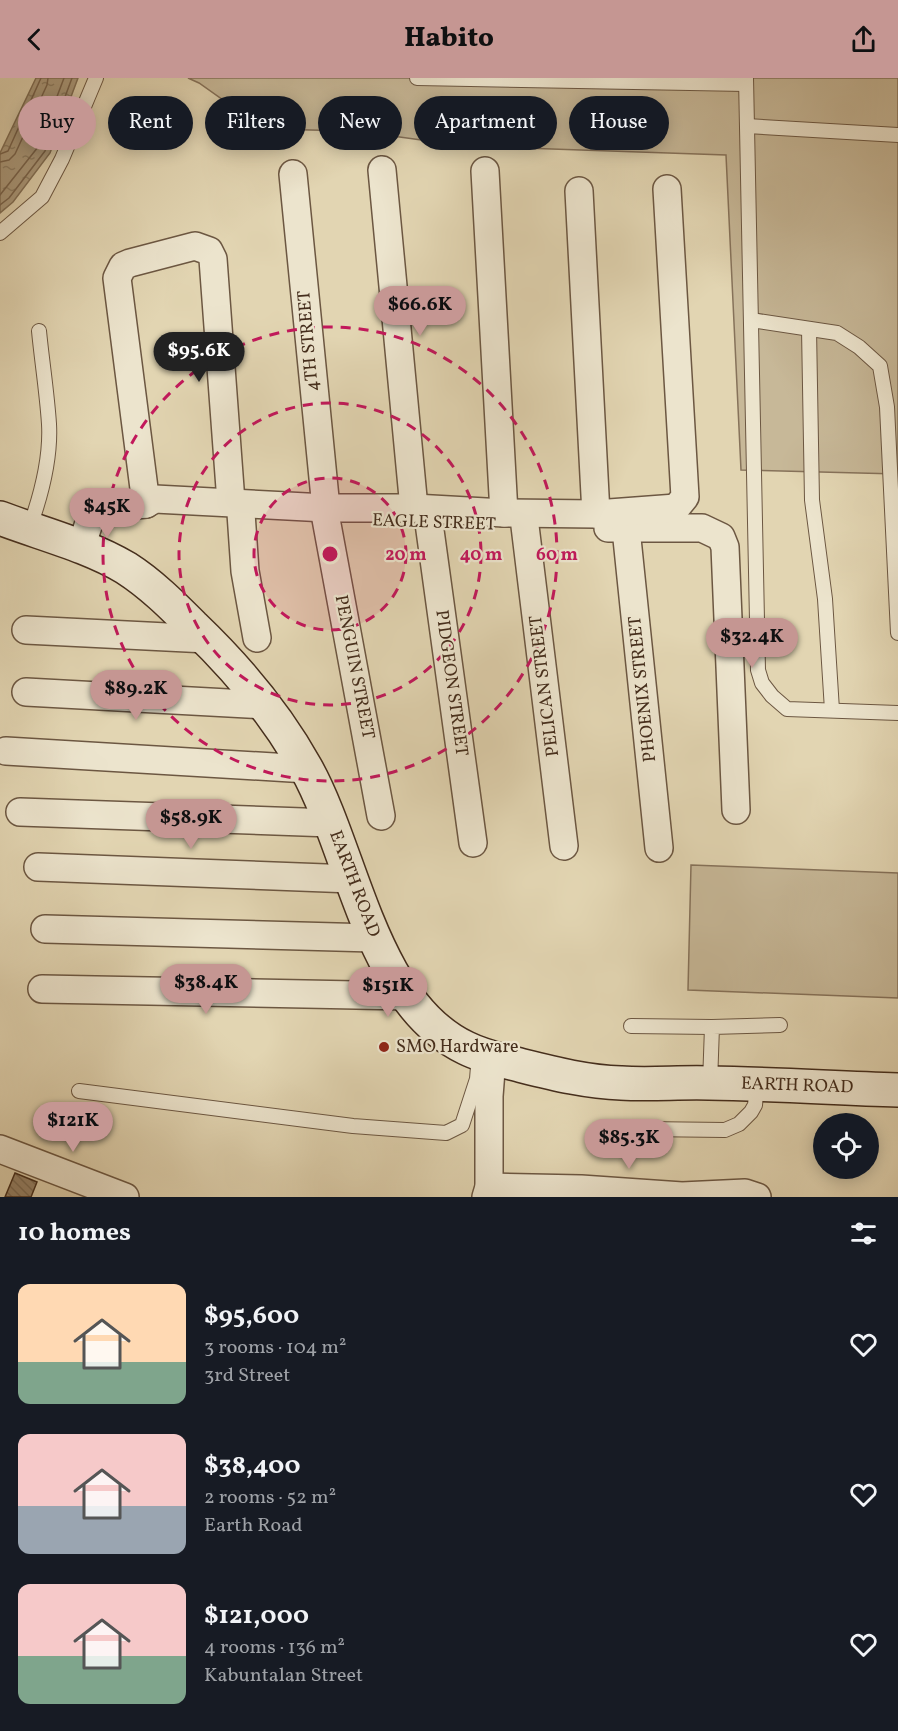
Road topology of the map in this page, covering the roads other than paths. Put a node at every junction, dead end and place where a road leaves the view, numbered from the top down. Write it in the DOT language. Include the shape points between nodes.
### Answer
graph roads {
  1 [pos="96,78"];
  2 [pos="417,78"];
  3 [pos="746,81"];
  4 [pos="747,126"];
  5 [pos="898,135"];
  6 [pos="382,170"];
  7 [pos="485,171"];
  8 [pos="293,174"];
  9 [pos="667,189"];
  10 [pos="579,191"];
  11 [pos="0,233"];
  12 [pos="751,320"];
  13 [pos="809,329"];
  14 [pos="39,331"];
  15 [pos="146,504"];
  16 [pos="236,508"];
  17 [pos="326,513"];
  18 [pos="596,514"];
  19 [pos="421,515"];
  20 [pos="515,520"];
  21 [pos="15,523"];
  22 [pos="626,530"];
  23 [pos="81,547"];
  24 [pos="898,627"];
  25 [pos="26,630"];
  26 [pos="898,633"];
  27 [pos="257,638"];
  28 [pos="207,639"];
  29 [pos="26,692"];
  30 [pos="266,705"];
  31 [pos="832,710"];
  32 [pos="898,713"];
  33 [pos="6,751"];
  34 [pos="307,769"];
  35 [pos="736,810"];
  36 [pos="20,812"];
  37 [pos="381,816"];
  38 [pos="331,824"];
  39 [pos="473,843"];
  40 [pos="564,846"];
  41 [pos="659,848"];
  42 [pos="38,867"];
  43 [pos="352,879"];
  44 [pos="45,929"];
  45 [pos="373,938"];
  46 [pos="42,989"];
  47 [pos="407,996"];
  48 [pos="780,1025"];
  49 [pos="631,1026"];
  50 [pos="712,1027"];
  51 [pos="485,1056"];
  52 [pos="710,1083"];
  53 [pos="758,1085"];
  54 [pos="898,1090"];
  55 [pos="80,1091"];
  56 [pos="643,1129"];
  57 [pos="0,1149"];
  58 [pos="488,1192"];
  59 [pos="580,1193"];
  60 [pos="682,1196"];
  61 [pos="125,1197"];
  62 [pos="757,1197"];
  1 -- 11 [label="lane" via="42,196"];
  2 -- 3 [label="lane"];
  3 -- 4 [label="lane"];
  4 -- 5 [label="lane"];
  4 -- 12 [label="lane"];
  6 -- 19 [label="street, PIDGEON STREET"];
  7 -- 20 [label="street, PELICAN STREET"];
  8 -- 17 [label="street, 4TH STREET"];
  9 -- 18 [label="street, EAGLE STREET" via="685,497 676,508"];
  10 -- 18 [label="street"];
  12 -- 13 [label="lane"];
  12 -- 31 [label="lane" via="758,670 762,683 787,709"];
  13 -- 24 [label="lane" via="837,333 880,366 887,407"];
  13 -- 31 [label="lane" via="812,500 825,599"];
  14 -- 21 [label="lane" via="49,425 47,460 38,503"];
  15 -- 16 [label="street, EAGLE STREET"];
  15 -- 16 [label="street" via="117,278 123,266 130,263 195,246 209,251 213,259"];
  15 -- 23 [label="street, EAGLE STREET" via="107,508 97,513"];
  16 -- 17 [label="street, EAGLE STREET"];
  16 -- 27 [label="street"];
  17 -- 19 [label="street, EAGLE STREET"];
  17 -- 37 [label="street, PENGUIN STREET"];
  18 -- 20 [label="street, EAGLE STREET"];
  19 -- 20 [label="street, EAGLE STREET"];
  19 -- 39 [label="street, PIDGEON STREET"];
  20 -- 22 [label="street, EAGLE STREET"];
  20 -- 40 [label="street, PELICAN STREET"];
  21 -- 23 [label="street, EARTH ROAD"];
  22 -- 35 [label="street, EAGLE STREET" via="702,528 721,537 725,547"];
  22 -- 41 [label="street, PHOENIX STREET"];
  23 -- 28 [label="street, EARTH ROAD" via="143,581"];
  24 -- 26 [label="lane"];
  25 -- 28 [label="street"];
  28 -- 30 [label="street, EARTH ROAD"];
  29 -- 30 [label="street"];
  30 -- 34 [label="street, EARTH ROAD"];
  31 -- 32 [label="lane"];
  33 -- 34 [label="street"];
  34 -- 38 [label="street, EARTH ROAD"];
  36 -- 38 [label="street"];
  38 -- 43 [label="street, EARTH ROAD"];
  42 -- 43 [label="street"];
  43 -- 45 [label="street, EARTH ROAD"];
  44 -- 45 [label="street"];
  45 -- 47 [label="street, EARTH ROAD"];
  46 -- 47 [label="street"];
  47 -- 51 [label="street, EARTH ROAD" via="435,1028"];
  48 -- 50 [label="lane"];
  49 -- 50 [label="lane"];
  50 -- 52 [label="lane"];
  51 -- 52 [label="street, EARTH ROAD" via="567,1077 620,1083"];
  51 -- 55 [label="lane" via="462,1125 446,1133 353,1126"];
  51 -- 58 [label="street" via="489,1095"];
  52 -- 53 [label="street, EARTH ROAD"];
  53 -- 54 [label="street, EARTH ROAD"];
  53 -- 56 [label="lane" via="751,1112 739,1124 725,1130"];
  57 -- 61 [label="street"];
  58 -- 59 [label="street"];
  59 -- 60 [label="street"];
  60 -- 62 [label="street" via="745,1192"];
}
